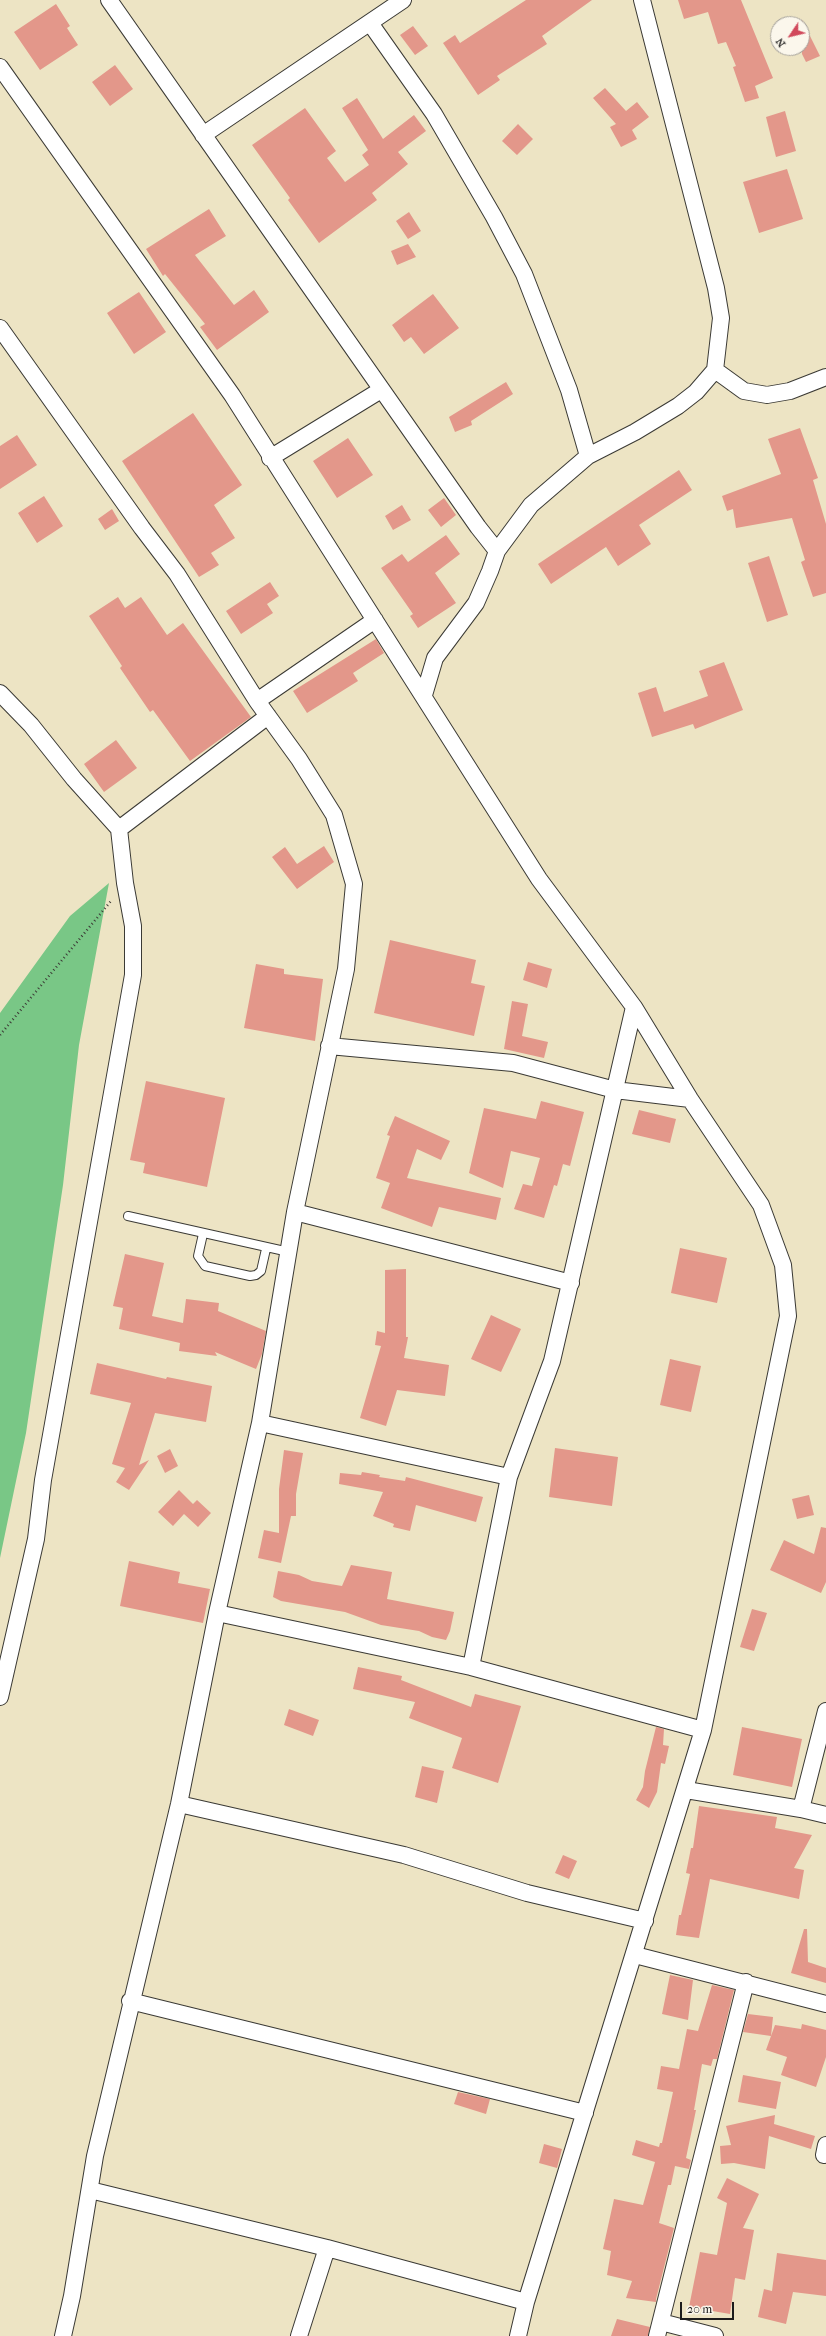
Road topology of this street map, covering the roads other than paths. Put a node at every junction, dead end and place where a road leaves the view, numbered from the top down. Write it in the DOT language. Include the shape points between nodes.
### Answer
graph roads {
  1 [pos="109,0"];
  2 [pos="403,0"];
  3 [pos="642,0"];
  4 [pos="370,23"];
  5 [pos="0,67"];
  6 [pos="203,136"];
  7 [pos="0,328"];
  8 [pos="715,370"];
  9 [pos="826,377"];
  10 [pos="381,390"];
  11 [pos="588,456"];
  12 [pos="270,458"];
  13 [pos="497,551"];
  14 [pos="375,620"];
  15 [pos="0,692"];
  16 [pos="424,694"];
  17 [pos="257,701"];
  18 [pos="268,716"];
  19 [pos="119,829"];
  20 [pos="634,1007"];
  21 [pos="329,1046"];
  22 [pos="615,1090"];
  23 [pos="690,1099"];
  24 [pos="295,1212"];
  25 [pos="128,1216"];
  26 [pos="203,1234"];
  27 [pos="266,1249"];
  28 [pos="289,1252"];
  29 [pos="571,1283"];
  30 [pos="260,1423"];
  31 [pos="509,1477"];
  32 [pos="217,1613"];
  33 [pos="471,1667"];
  34 [pos="0,1697"];
  35 [pos="826,1711"];
  36 [pos="703,1730"];
  37 [pos="686,1790"];
  38 [pos="178,1804"];
  39 [pos="801,1809"];
  40 [pos="826,1815"];
  41 [pos="645,1921"];
  42 [pos="635,1954"];
  43 [pos="746,1982"];
  44 [pos="130,2001"];
  45 [pos="826,2004"];
  46 [pos="585,2113"];
  47 [pos="90,2190"];
  48 [pos="327,2248"];
  49 [pos="526,2302"];
  50 [pos="659,2329"];
  51 [pos="63,2336"];
  52 [pos="299,2336"];
  53 [pos="518,2336"];
  54 [pos="715,2336"];
  1 -- 6 [label="street"];
  2 -- 4 [label="street"];
  3 -- 8 [label="street" via="716,288 721,318"];
  4 -- 6 [label="street"];
  4 -- 11 [label="street" via="434,114 524,274 569,390"];
  5 -- 12 [label="street" via="232,395"];
  6 -- 10 [label="street"];
  7 -- 17 [label="street" via="177,574"];
  8 -- 9 [label="street" via="744,391 767,395 790,391"];
  8 -- 11 [label="street" via="696,392 678,406"];
  10 -- 12 [label="street"];
  10 -- 13 [label="street"];
  11 -- 13 [label="street" via="531,504"];
  12 -- 14 [label="street"];
  13 -- 16 [label="street" via="476,604 435,658"];
  14 -- 16 [label="street"];
  14 -- 17 [label="street"];
  15 -- 19 [label="street" via="32,725 74,779"];
  16 -- 20 [label="street" via="539,879"];
  17 -- 18 [label="street"];
  18 -- 19 [label="street"];
  18 -- 21 [label="street" via="334,815 354,884 346,969"];
  19 -- 34 [label="street" via="133,926 133,975 43,1480 36,1539"];
  20 -- 22 [label="street"];
  20 -- 23 [label="street"];
  21 -- 22 [label="street" via="513,1063"];
  21 -- 24 [label="street"];
  22 -- 23 [label="street"];
  22 -- 29 [label="street"];
  23 -- 36 [label="street" via="761,1205 783,1265 788,1316"];
  24 -- 28 [label="street"];
  24 -- 29 [label="street"];
  25 -- 26 [label="lane"];
  26 -- 27 [label="lane"];
  26 -- 27 [label="lane" via="198,1256 205,1266 250,1276 256,1275 261,1271"];
  27 -- 28 [label="lane"];
  28 -- 30 [label="street"];
  29 -- 31 [label="street" via="552,1361"];
  30 -- 31 [label="street"];
  30 -- 32 [label="street"];
  31 -- 33 [label="street"];
  32 -- 33 [label="street"];
  32 -- 38 [label="street"];
  33 -- 36 [label="street"];
  35 -- 39 [label="street"];
  36 -- 37 [label="street"];
  37 -- 39 [label="street"];
  37 -- 41 [label="street"];
  38 -- 41 [label="street" via="404,1855 527,1893"];
  38 -- 44 [label="street"];
  39 -- 40 [label="street"];
  41 -- 42 [label="street"];
  42 -- 43 [label="street"];
  42 -- 46 [label="street"];
  43 -- 45 [label="street"];
  43 -- 50 [label="street"];
  44 -- 46 [label="street"];
  44 -- 47 [label="street" via="95,2156"];
  46 -- 49 [label="street"];
  47 -- 48 [label="street"];
  47 -- 51 [label="street"];
  48 -- 49 [label="street"];
  48 -- 52 [label="street"];
  49 -- 53 [label="street"];
  50 -- 54 [label="street"];
}
